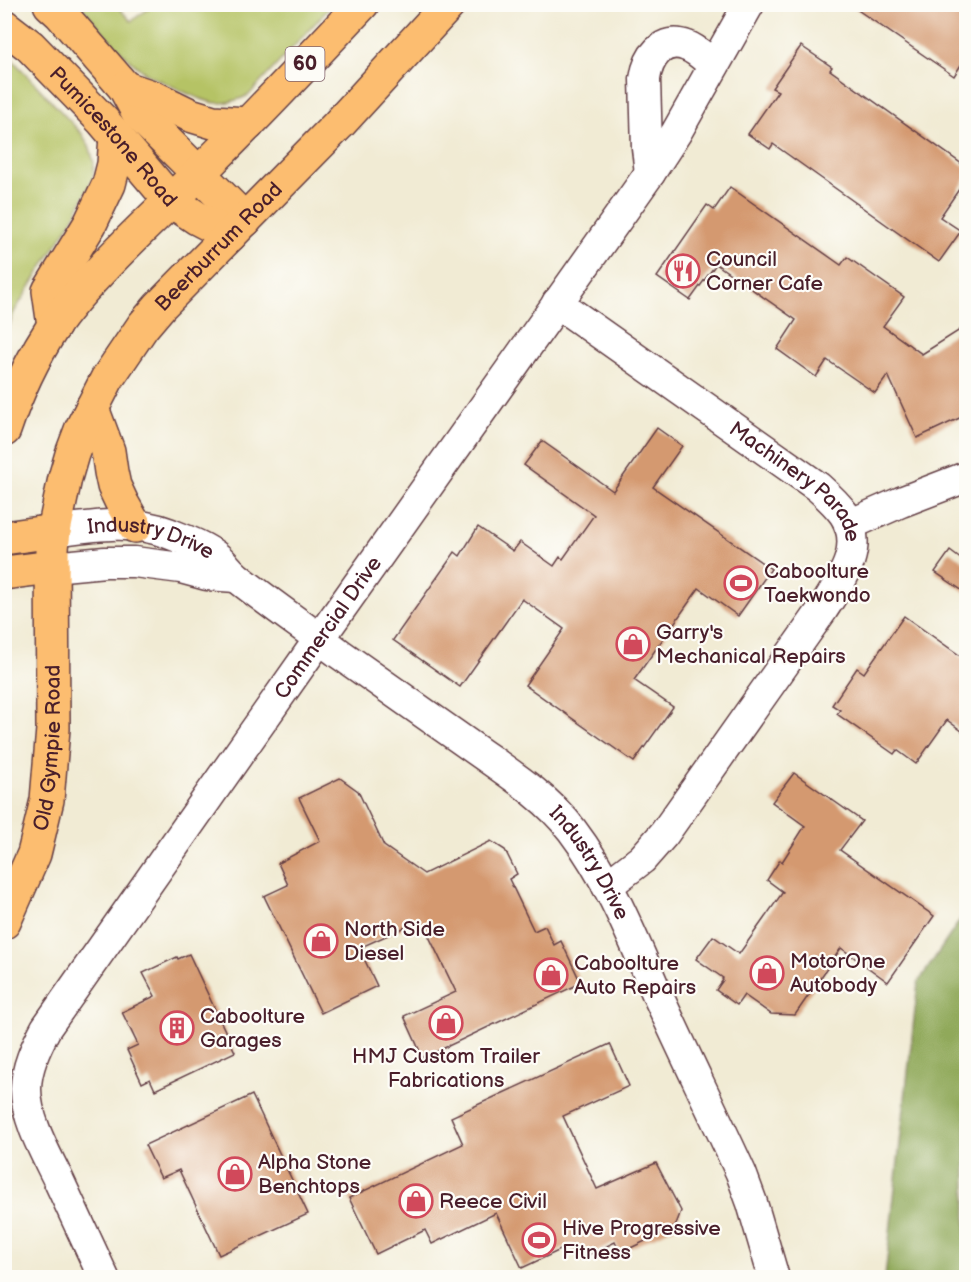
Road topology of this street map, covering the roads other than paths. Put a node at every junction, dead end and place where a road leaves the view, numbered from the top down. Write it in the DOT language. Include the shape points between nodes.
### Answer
graph roads {
  1 [pos="50,4"];
  2 [pos="362,4"];
  3 [pos="449,4"];
  4 [pos="749,4"];
  5 [pos="4,26"];
  6 [pos="714,65"];
  7 [pos="124,88"];
  8 [pos="248,124"];
  9 [pos="116,136"];
  10 [pos="199,173"];
  11 [pos="650,173"];
  12 [pos="170,200"];
  13 [pos="238,228"];
  14 [pos="557,303"];
  15 [pos="54,326"];
  16 [pos="92,408"];
  17 [pos="4,430"];
  18 [pos="966,477"];
  19 [pos="849,525"];
  20 [pos="135,526"];
  21 [pos="54,531"];
  22 [pos="4,537"];
  23 [pos="52,567"];
  24 [pos="4,573"];
  25 [pos="236,577"];
  26 [pos="320,638"];
  27 [pos="608,886"];
  28 [pos="4,922"];
  29 [pos="105,1278"];
  30 [pos="774,1278"];
  1 -- 7 [label="main road, Pumicestone Road"];
  2 -- 8 [label="main road, 60"];
  3 -- 13 [label="main road, Beerburrum Road"];
  4 -- 6 [label="street, Commercial Drive"];
  5 -- 9 [label="main road, Pumicestone Road" via="30,46"];
  6 -- 11 [label="street, Commercial Drive"];
  6 -- 11 [label="street" via="676,43 666,44 651,59 645,79"];
  7 -- 8 [label="main road" via="200,118"];
  7 -- 10 [label="main road, Pumicestone Road" via="139,114"];
  8 -- 10 [label="main road, 60"];
  9 -- 12 [label="main road, Pumicestone Road"];
  9 -- 15 [label="main road" via="109,184 49,291"];
  10 -- 12 [label="main road, 60"];
  10 -- 13 [label="main road, Pumicestone Road"];
  11 -- 14 [label="street, Commercial Drive"];
  12 -- 13 [label="main road, Pumicestone Road" via="197,219"];
  12 -- 15 [label="main road, 60" via="79,293"];
  13 -- 16 [label="main road, Beerburrum Road" via="143,326"];
  14 -- 19 [label="street, Machinery Parade" via="818,487"];
  14 -- 26 [label="street, Commercial Drive"];
  15 -- 17 [label="main road, 60" via="30,368"];
  16 -- 20 [label="main road" via="108,451 117,492"];
  16 -- 21 [label="main road, Beerburrum Road" via="72,454"];
  18 -- 19 [label="street"];
  19 -- 27 [label="street, Machinery Parade" via="853,547 850,561 823,609 664,834 642,859"];
  20 -- 21 [label="street, Industry Drive"];
  20 -- 25 [label="street, Industry Drive" via="193,543 216,556"];
  21 -- 22 [label="main road"];
  21 -- 23 [label="main road, Beerburrum Road"];
  23 -- 24 [label="main road"];
  23 -- 25 [label="street, Industry Drive" via="134,562"];
  23 -- 28 [label="main road, Old Gympie Road" via="53,729 47,800 34,854"];
  25 -- 26 [label="street, Industry Drive"];
  26 -- 27 [label="street, Industry Drive" via="522,782 572,830"];
  26 -- 29 [label="street, Commercial Drive" via="35,1047 26,1090 30,1113"];
  27 -- 30 [label="street, Industry Drive" via="741,1173"];
}
